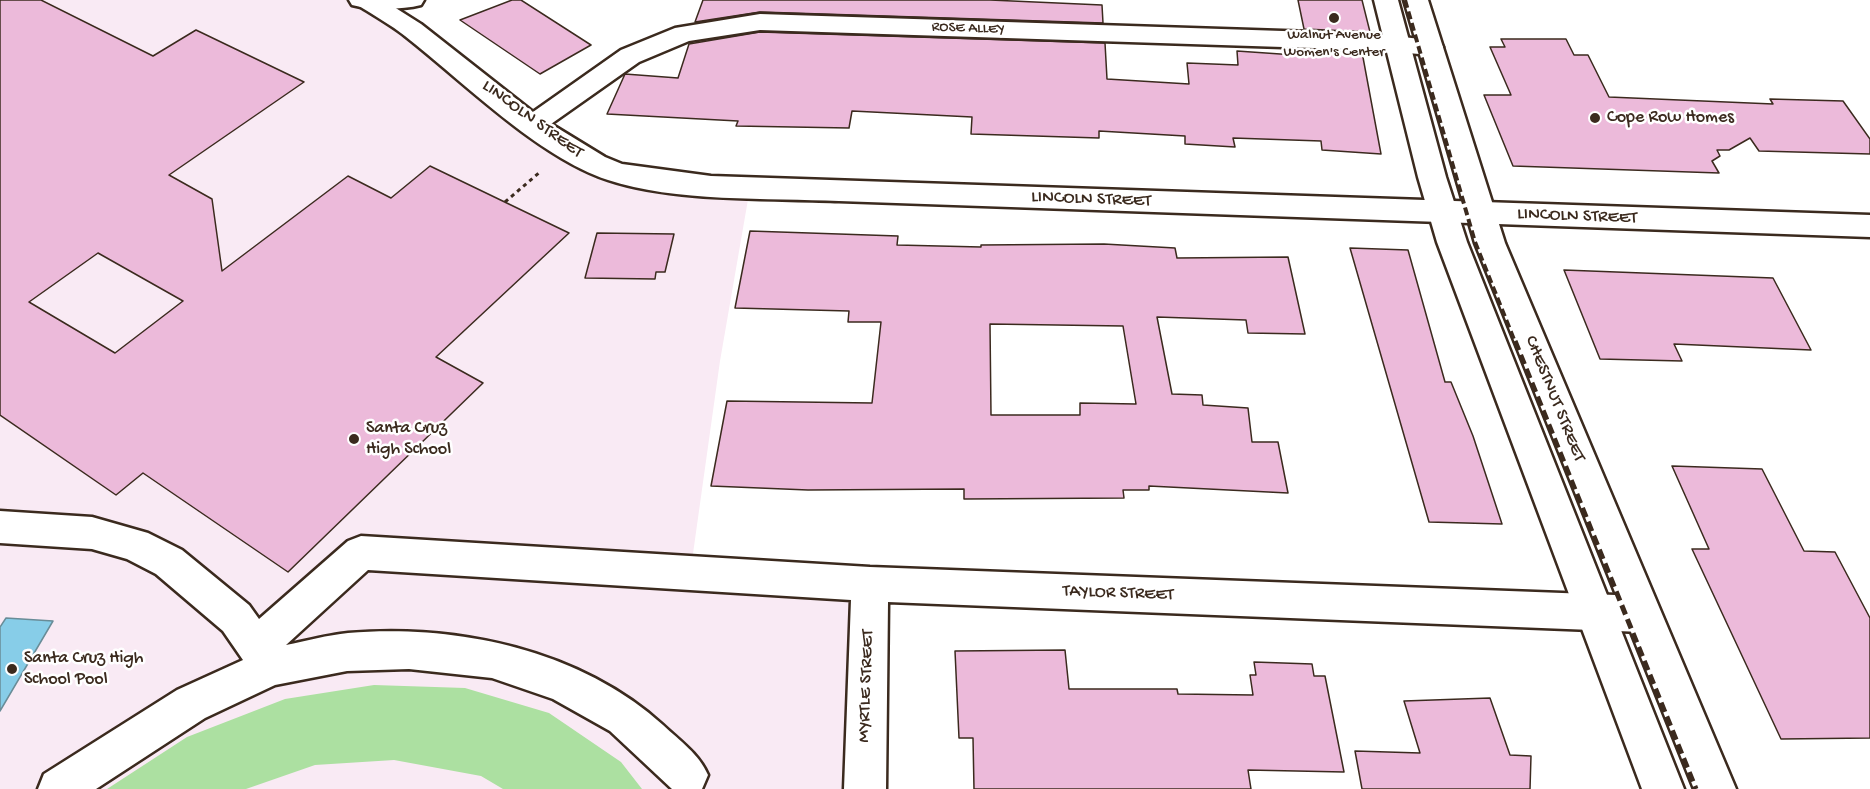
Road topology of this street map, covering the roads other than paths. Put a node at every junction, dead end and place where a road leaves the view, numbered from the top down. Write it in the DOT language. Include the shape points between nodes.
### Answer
graph roads {
  1 [pos="412,0"];
  2 [pos="1386,0"];
  3 [pos="1416,0"];
  4 [pos="364,1"];
  5 [pos="1398,44"];
  6 [pos="1430,46"];
  7 [pos="532,125"];
  8 [pos="1462,213"];
  9 [pos="1870,226"];
  10 [pos="0,526"];
  11 [pos="870,584"];
  12 [pos="1594,614"];
  13 [pos="1642,614"];
  14 [pos="263,657"];
  15 [pos="687,775"];
  16 [pos="59,789"];
  17 [pos="864,789"];
  18 [pos="1663,789"];
  19 [pos="1715,789"];
  1 -- 4 [label="street"];
  2 -- 5 [label="street, CHESTNUT STREET"];
  3 -- 6 [label="street, CHESTNUT STREET"];
  4 -- 7 [label="street, LINCOLN STREET" via="412,29"];
  5 -- 6 [label="street, ROSE ALLEY"];
  5 -- 7 [label="street, ROSE ALLEY" via="760,22 684,34 630,56"];
  5 -- 8 [label="street, CHESTNUT STREET"];
  6 -- 8 [label="street, CHESTNUT STREET"];
  7 -- 8 [label="street, LINCOLN STREET" via="617,173 711,186"];
  8 -- 9 [label="street, LINCOLN STREET"];
  8 -- 12 [label="street, CHESTNUT STREET"];
  8 -- 13 [label="street, CHESTNUT STREET"];
  10 -- 14 [label="street" via="92,533 135,545 169,562 236,618"];
  11 -- 12 [label="street, TAYLOR STREET"];
  11 -- 14 [label="street, TAYLOR STREET" via="361,553"];
  11 -- 17 [label="street, MYRTLE STREET"];
  12 -- 13 [label="street, TAYLOR STREET"];
  12 -- 18 [label="street, CHESTNUT STREET"];
  13 -- 19 [label="street, CHESTNUT STREET"];
  14 -- 15 [label="street" via="409,650 492,659 563,683 624,717"];
  14 -- 16 [label="street"];
}
